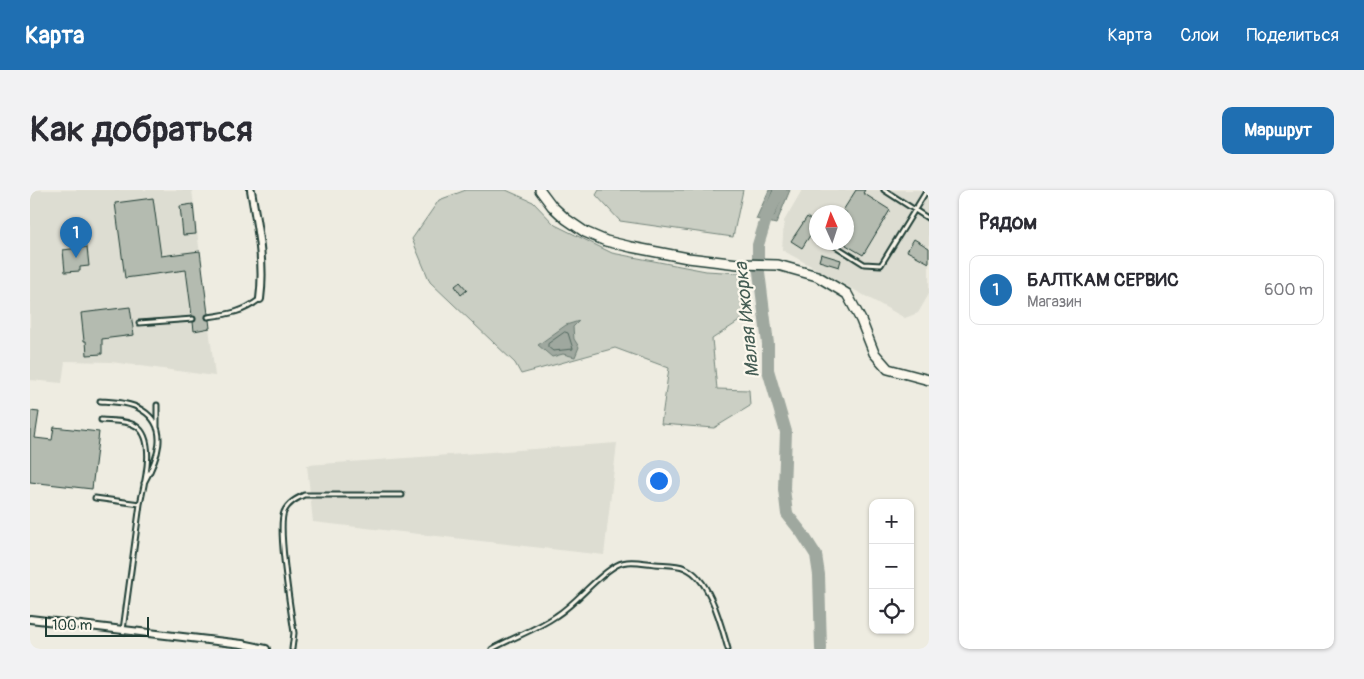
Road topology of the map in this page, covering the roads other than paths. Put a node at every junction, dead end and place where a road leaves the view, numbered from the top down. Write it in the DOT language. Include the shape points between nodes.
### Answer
graph roads {
  1 [pos="251,190"];
  2 [pos="540,190"];
  3 [pos="884,190"];
  4 [pos="927,190"];
  5 [pos="914,210"];
  6 [pos="929,219"];
  7 [pos="842,250"];
  8 [pos="260,298"];
  9 [pos="208,316"];
  10 [pos="193,319"];
  11 [pos="139,323"];
  12 [pos="929,380"];
  13 [pos="100,401"];
  14 [pos="156,405"];
  15 [pos="101,420"];
  16 [pos="158,428"];
  17 [pos="144,483"];
  18 [pos="402,495"];
  19 [pos="95,498"];
  20 [pos="140,504"];
  21 [pos="30,619"];
  22 [pos="123,631"];
  23 [pos="266,649"];
  24 [pos="292,649"];
  25 [pos="492,649"];
  26 [pos="728,649"];
  1 -- 8 [label="street" via="262,261"];
  2 -- 12 [label="street" via="566,219 606,241 688,258 778,265 817,276 847,294 874,353 888,369"];
  3 -- 5 [label="lane"];
  4 -- 5 [label="lane"];
  5 -- 6 [label="lane"];
  5 -- 7 [label="lane" via="881,265 864,264"];
  8 -- 9 [label="lane" via="248,308 231,314"];
  10 -- 11 [label="lane"];
  13 -- 16 [label="lane" via="142,409"];
  14 -- 16 [label="lane"];
  15 -- 17 [label="lane" via="135,425 142,431 147,441"];
  16 -- 17 [label="lane" via="158,454"];
  17 -- 20 [label="lane"];
  18 -- 24 [label="lane" via="304,495 288,505 282,530 294,633"];
  19 -- 20 [label="lane"];
  20 -- 22 [label="lane"];
  21 -- 22 [label="street"];
  22 -- 23 [label="street"];
  25 -- 26 [label="lane" via="547,623 618,564 630,562 684,567 698,576 709,594"];
}
